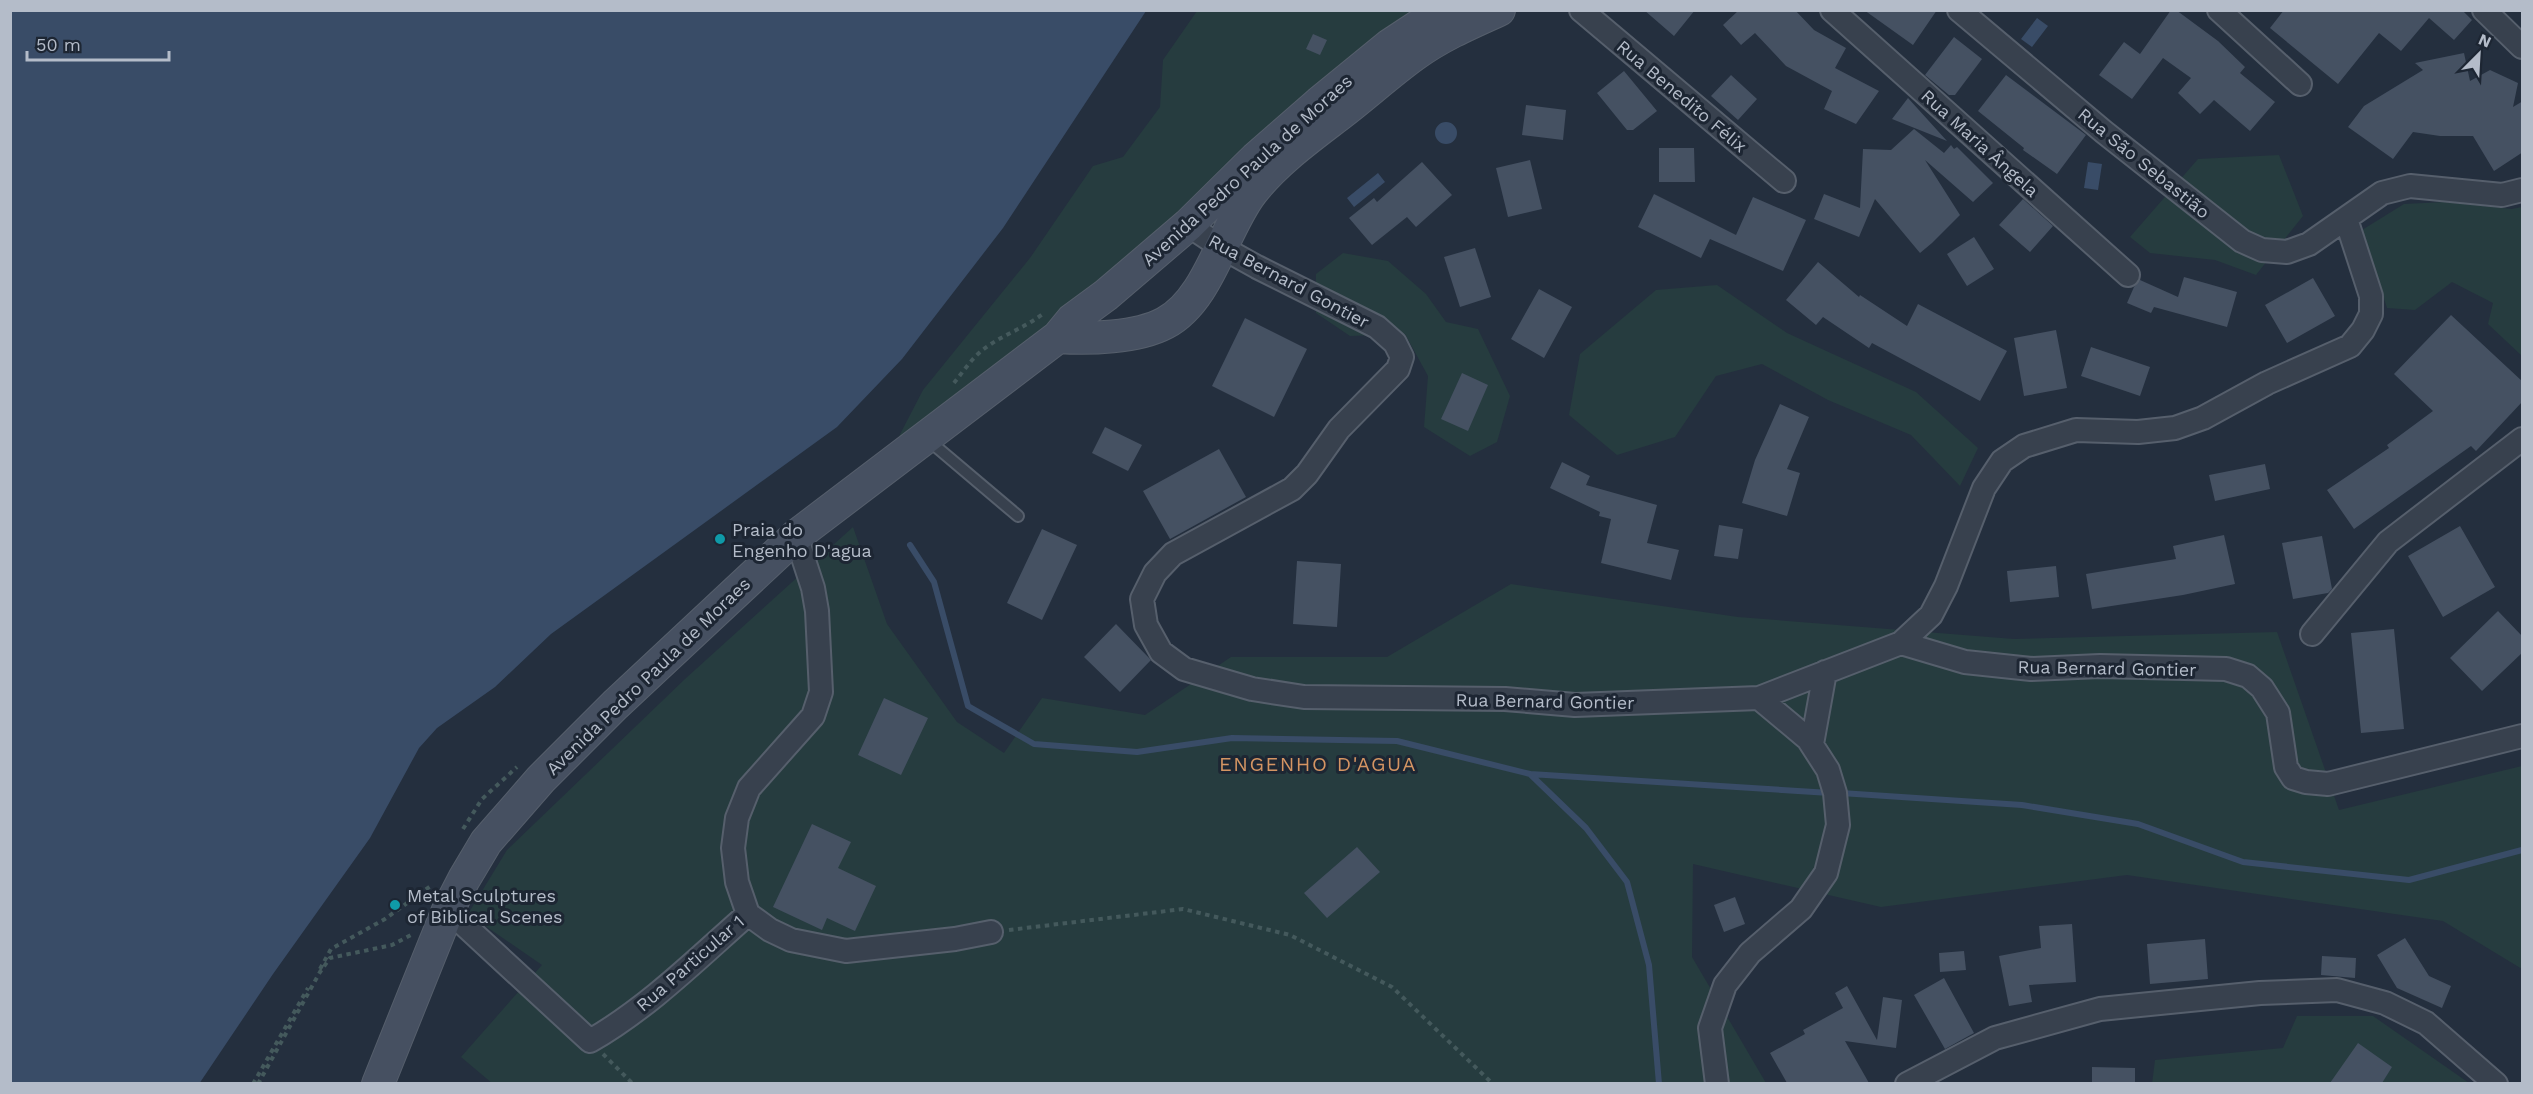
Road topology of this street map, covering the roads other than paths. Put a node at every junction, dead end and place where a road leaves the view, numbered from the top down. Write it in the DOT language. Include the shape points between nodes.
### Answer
graph roads {
  1 [pos="1443,10"];
  2 [pos="1499,10"];
  3 [pos="1581,10"];
  4 [pos="1832,10"];
  5 [pos="1959,10"];
  6 [pos="2219,10"];
  7 [pos="2484,10"];
  8 [pos="2523,47"];
  9 [pos="2300,84"];
  10 [pos="1784,181"];
  11 [pos="2523,190"];
  12 [pos="2346,219"];
  13 [pos="1188,225"];
  14 [pos="1221,247"];
  15 [pos="2128,275"];
  16 [pos="1107,295"];
  17 [pos="1125,334"];
  18 [pos="1058,337"];
  19 [pos="924,437"];
  20 [pos="2523,439"];
  21 [pos="1018,516"];
  22 [pos="796,536"];
  23 [pos="2312,634"];
  24 [pos="1901,643"];
  25 [pos="1826,672"];
  26 [pos="1759,698"];
  27 [pos="2523,736"];
  28 [pos="1812,744"];
  29 [pos="448,910"];
  30 [pos="748,914"];
  31 [pos="991,932"];
  32 [pos="378,1083"];
  33 [pos="1717,1083"];
  34 [pos="1907,1083"];
  35 [pos="2496,1083"];
  1 -- 13 [label="main road, Avenida Pedro Paula de Moraes" via="1390,45 1319,103"];
  2 -- 14 [label="main road, Avenida Pedro Paula de Moraes" via="1415,54 1316,133 1251,193"];
  3 -- 10 [label="street, Rua Benedito Félix"];
  4 -- 15 [label="street, Rua Maria Ângela"];
  5 -- 12 [label="street, Rua São Sebastião" via="2242,242 2262,250 2287,252 2309,244"];
  6 -- 9 [label="street"];
  7 -- 8 [label="street"];
  11 -- 12 [label="street, Rua São Sebastião" via="2502,195 2410,186 2382,193"];
  12 -- 24 [label="street" via="2371,297 2371,314 2350,346 2175,428 2138,432 2076,430 2024,446 2002,461 1984,488 1931,615"];
  13 -- 14 [label="street, Rua Bernard Gontier"];
  13 -- 16 [label="main road, Avenida Pedro Paula de Moraes"];
  14 -- 17 [label="main road, Avenida Pedro Paula de Moraes" via="1206,280 1182,309 1167,322"];
  14 -- 26 [label="street, Rua Bernard Gontier" via="1377,327 1395,343 1402,357 1398,369 1339,429 1292,489 1173,554 1155,573 1142,599 1146,625 1161,652 1184,669 1252,689 1304,697 1505,699 1575,705"];
  16 -- 17 [label="main road"];
  16 -- 18 [label="main road, Avenida Pedro Paula de Moraes" via="1072,320"];
  17 -- 18 [label="main road, Avenida Pedro Paula de Moraes" via="1081,339"];
  18 -- 19 [label="main road, Avenida Pedro Paula de Moraes"];
  19 -- 21 [label="lane"];
  19 -- 22 [label="main road, Avenida Pedro Paula de Moraes"];
  20 -- 23 [label="street" via="2388,542"];
  22 -- 29 [label="main road, Avenida Pedro Paula de Moraes" via="541,779 486,842"];
  22 -- 30 [label="street, Rua Particular 1" via="818,611 821,692 813,716 749,788 737,818 733,848 737,882"];
  24 -- 25 [label="street, Rua Bernard Gontier"];
  24 -- 27 [label="street, Rua Bernard Gontier" via="1965,662 2031,669 2226,669 2248,676 2262,688 2278,713 2286,767 2293,778 2306,782 2328,783"];
  25 -- 26 [label="street, Rua Bernard Gontier"];
  25 -- 28 [label="street"];
  26 -- 28 [label="street"];
  28 -- 33 [label="street" via="1828,770 1835,793 1838,825 1827,873 1801,909 1750,953 1725,985 1710,1028"];
  29 -- 30 [label="street, Rua Particular 1" via="590,1041 650,999"];
  29 -- 32 [label="main road, Avenida Pedro Paula de Moraes"];
  30 -- 31 [label="street" via="791,940 846,951"];
  34 -- 35 [label="street" via="1995,1038 2100,1009 2260,993 2337,990 2385,1003 2426,1023"];
}
